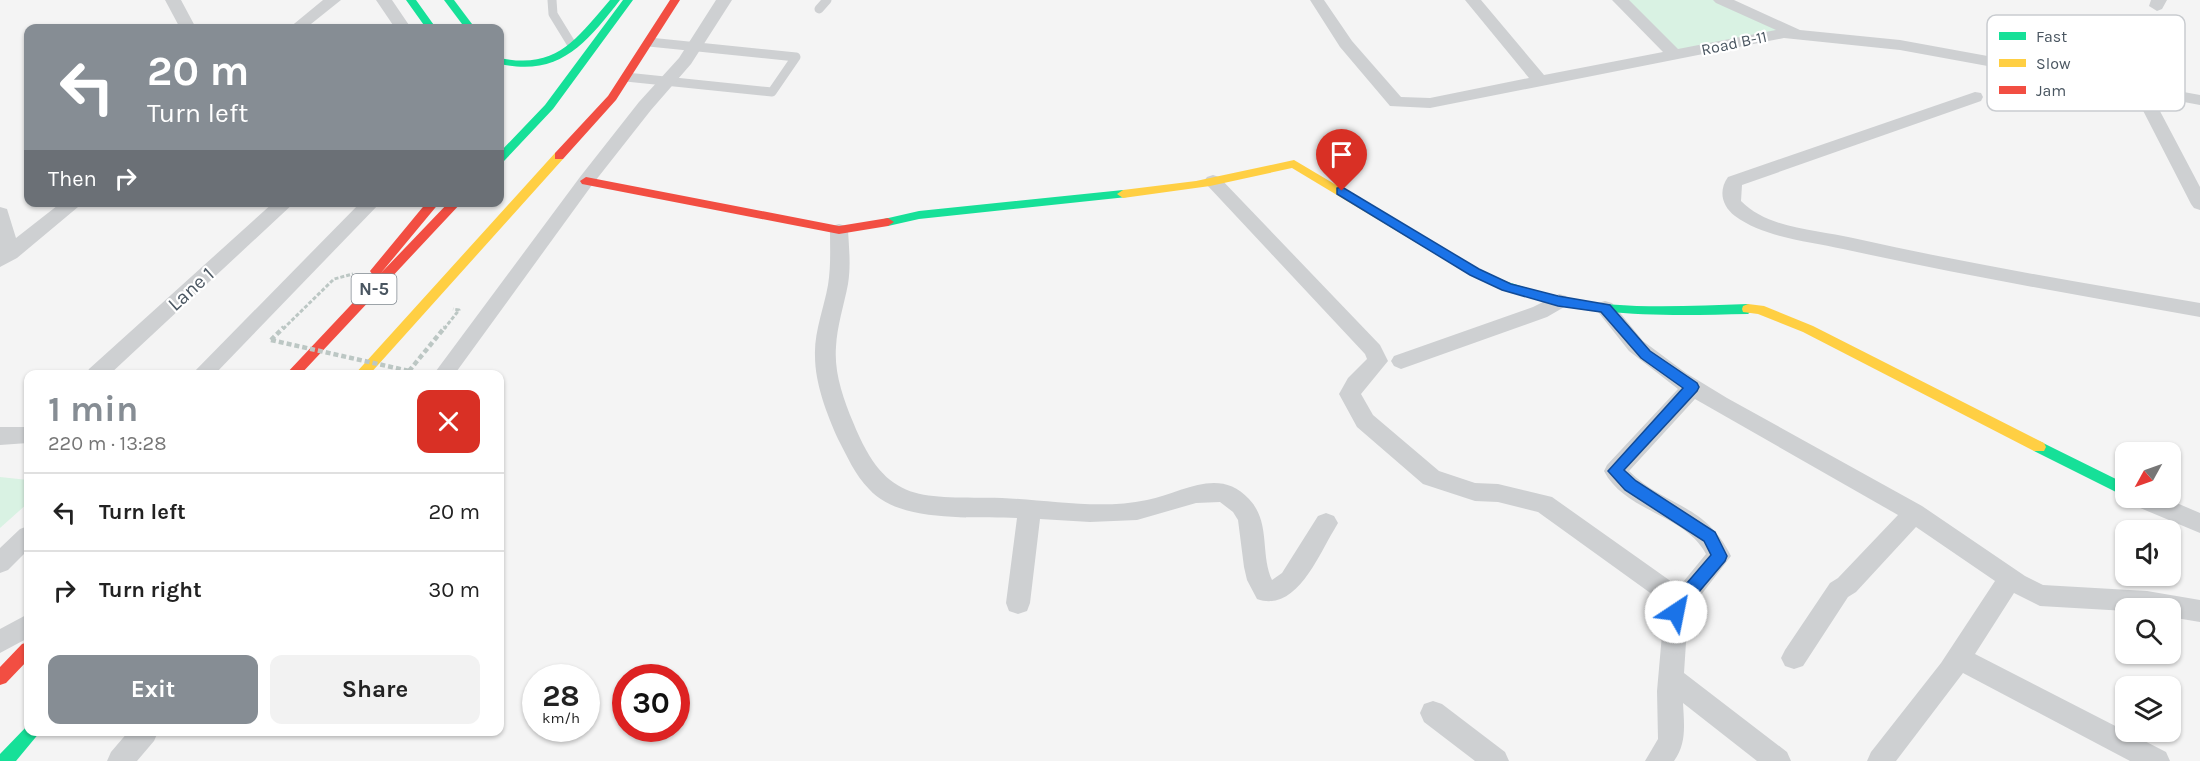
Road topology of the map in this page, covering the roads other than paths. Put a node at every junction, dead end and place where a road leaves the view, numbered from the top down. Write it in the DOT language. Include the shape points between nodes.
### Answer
graph roads {
  1 [pos="174,0"];
  2 [pos="333,0"];
  3 [pos="384,0"];
  4 [pos="411,0"];
  5 [pos="447,0"];
  6 [pos="552,0"];
  7 [pos="615,0"];
  8 [pos="628,0"];
  9 [pos="675,0"];
  10 [pos="724,0"];
  11 [pos="827,0"];
  12 [pos="1473,0"];
  13 [pos="1620,0"];
  14 [pos="1720,0"];
  15 [pos="1317,1"];
  16 [pos="819,9"];
  17 [pos="422,16"];
  18 [pos="186,24"];
  19 [pos="302,24"];
  20 [pos="400,24"];
  21 [pos="428,24"];
  22 [pos="467,24"];
  23 [pos="1798,34"];
  24 [pos="649,42"];
  25 [pos="572,45"];
  26 [pos="695,46"];
  27 [pos="1676,56"];
  28 [pos="1987,61"];
  29 [pos="504,62"];
  30 [pos="626,77"];
  31 [pos="668,80"];
  32 [pos="1541,82"];
  33 [pos="1975,97"];
  34 [pos="2185,97"];
  35 [pos="2200,100"];
  36 [pos="2151,111"];
  37 [pos="504,154"];
  38 [pos="586,181"];
  39 [pos="1213,181"];
  40 [pos="2200,204"];
  41 [pos="69,207"];
  42 [pos="281,207"];
  43 [pos="367,207"];
  44 [pos="430,207"];
  45 [pos="451,207"];
  46 [pos="0,213"];
  47 [pos="839,230"];
  48 [pos="5,256"];
  49 [pos="1558,301"];
  50 [pos="1605,308"];
  51 [pos="2200,310"];
  52 [pos="324,341"];
  53 [pos="1401,361"];
  54 [pos="101,370"];
  55 [pos="206,370"];
  56 [pos="297,370"];
  57 [pos="366,370"];
  58 [pos="447,370"];
  59 [pos="1692,387"];
  60 [pos="24,435"];
  61 [pos="0,436"];
  62 [pos="2115,485"];
  63 [pos="2166,508"];
  64 [pos="1030,509"];
  65 [pos="1914,513"];
  66 [pos="2198,521"];
  67 [pos="1326,523"];
  68 [pos="24,540"];
  69 [pos="0,563"];
  70 [pos="2011,578"];
  71 [pos="1681,602"];
  72 [pos="1018,603"];
  73 [pos="2200,611"];
  74 [pos="24,627"];
  75 [pos="0,642"];
  76 [pos="24,653"];
  77 [pos="1794,658"];
  78 [pos="1958,658"];
  79 [pos="0,678"];
  80 [pos="1671,678"];
  81 [pos="1433,713"];
  82 [pos="28,736"];
  83 [pos="142,736"];
  84 [pos="5,761"];
  85 [pos="120,761"];
  86 [pos="1496,761"];
  87 [pos="1658,761"];
  88 [pos="1778,761"];
  89 [pos="1880,761"];
  90 [pos="2157,761"];
  1 -- 18 [label="street"];
  2 -- 19 [label="street"];
  3 -- 20 [label="street"];
  4 -- 17 [label="main road"];
  5 -- 17 [label="main road"];
  5 -- 22 [label="main road"];
  6 -- 25 [label="lane" via="554,14"];
  7 -- 25 [label="main road"];
  8 -- 37 [label="main road" via="549,107"];
  9 -- 24 [label="main road, N-5"];
  10 -- 26 [label="street"];
  11 -- 16 [label="lane"];
  12 -- 32 [label="street"];
  13 -- 27 [label="street"];
  14 -- 23 [label="street"];
  15 -- 32 [label="street, Road B-11" via="1346,44 1396,102 1430,103"];
  17 -- 21 [label="main road"];
  23 -- 27 [label="street, Road B-11" via="1753,38"];
  23 -- 28 [label="street, Road B-11" via="1900,45"];
  24 -- 26 [label="lane"];
  24 -- 30 [label="main road, N-5"];
  25 -- 29 [label="main road" via="554,60 538,65 523,67"];
  26 -- 31 [label="street"];
  26 -- 31 [label="lane" via="796,57 772,92"];
  27 -- 32 [label="street, Road B-11"];
  30 -- 31 [label="lane"];
  30 -- 57 [label="main road, N-5" via="612,99"];
  31 -- 38 [label="street"];
  33 -- 51 [label="street" via="1734,181 1729,192 1732,203 1743,214 1776,227 1945,266"];
  34 -- 35 [label="street, Road B-11"];
  36 -- 40 [label="street"];
  38 -- 47 [label="main road"];
  38 -- 58 [label="street"];
  39 -- 47 [label="main road" via="1121,196 919,215"];
  39 -- 49 [label="main road" via="1294,164 1474,272 1507,287"];
  39 -- 71 [label="street" via="1373,350 1378,362 1354,384 1350,394 1365,421 1431,478 1475,492 1544,504"];
  41 -- 48 [label="street"];
  42 -- 54 [label="street, Lane 1"];
  43 -- 55 [label="street"];
  44 -- 52 [label="main road"];
  45 -- 52 [label="main road, N-5"];
  46 -- 48 [label="street"];
  47 -- 64 [label="street" via="838,283 825,355 828,383 841,422 875,480 887,493 918,503"];
  49 -- 50 [label="main road"];
  49 -- 53 [label="street" via="1540,312"];
  50 -- 59 [label="street" via="1641,351"];
  50 -- 62 [label="main road" via="1768,312"];
  52 -- 56 [label="main road, N-5"];
  59 -- 65 [label="street"];
  59 -- 71 [label="street" via="1615,471 1630,486 1709,536 1717,549 1719,556"];
  60 -- 61 [label="street"];
  63 -- 66 [label="street"];
  64 -- 67 [label="street" via="1138,511 1215,489 1229,495 1250,518 1256,537 1258,582 1266,592 1275,592 1290,580"];
  64 -- 72 [label="street"];
  65 -- 70 [label="street"];
  65 -- 77 [label="street" via="1834,597"];
  68 -- 69 [label="street"];
  70 -- 73 [label="street" via="2040,595 2147,602"];
  70 -- 78 [label="street"];
  71 -- 80 [label="street" via="1676,612"];
  74 -- 75 [label="street"];
  76 -- 79 [label="main road"];
  78 -- 89 [label="street"];
  78 -- 90 [label="street"];
  80 -- 87 [label="street" via="1671,739"];
  80 -- 88 [label="street"];
  81 -- 86 [label="street"];
  82 -- 84 [label="main road"];
  83 -- 85 [label="street"];
}
